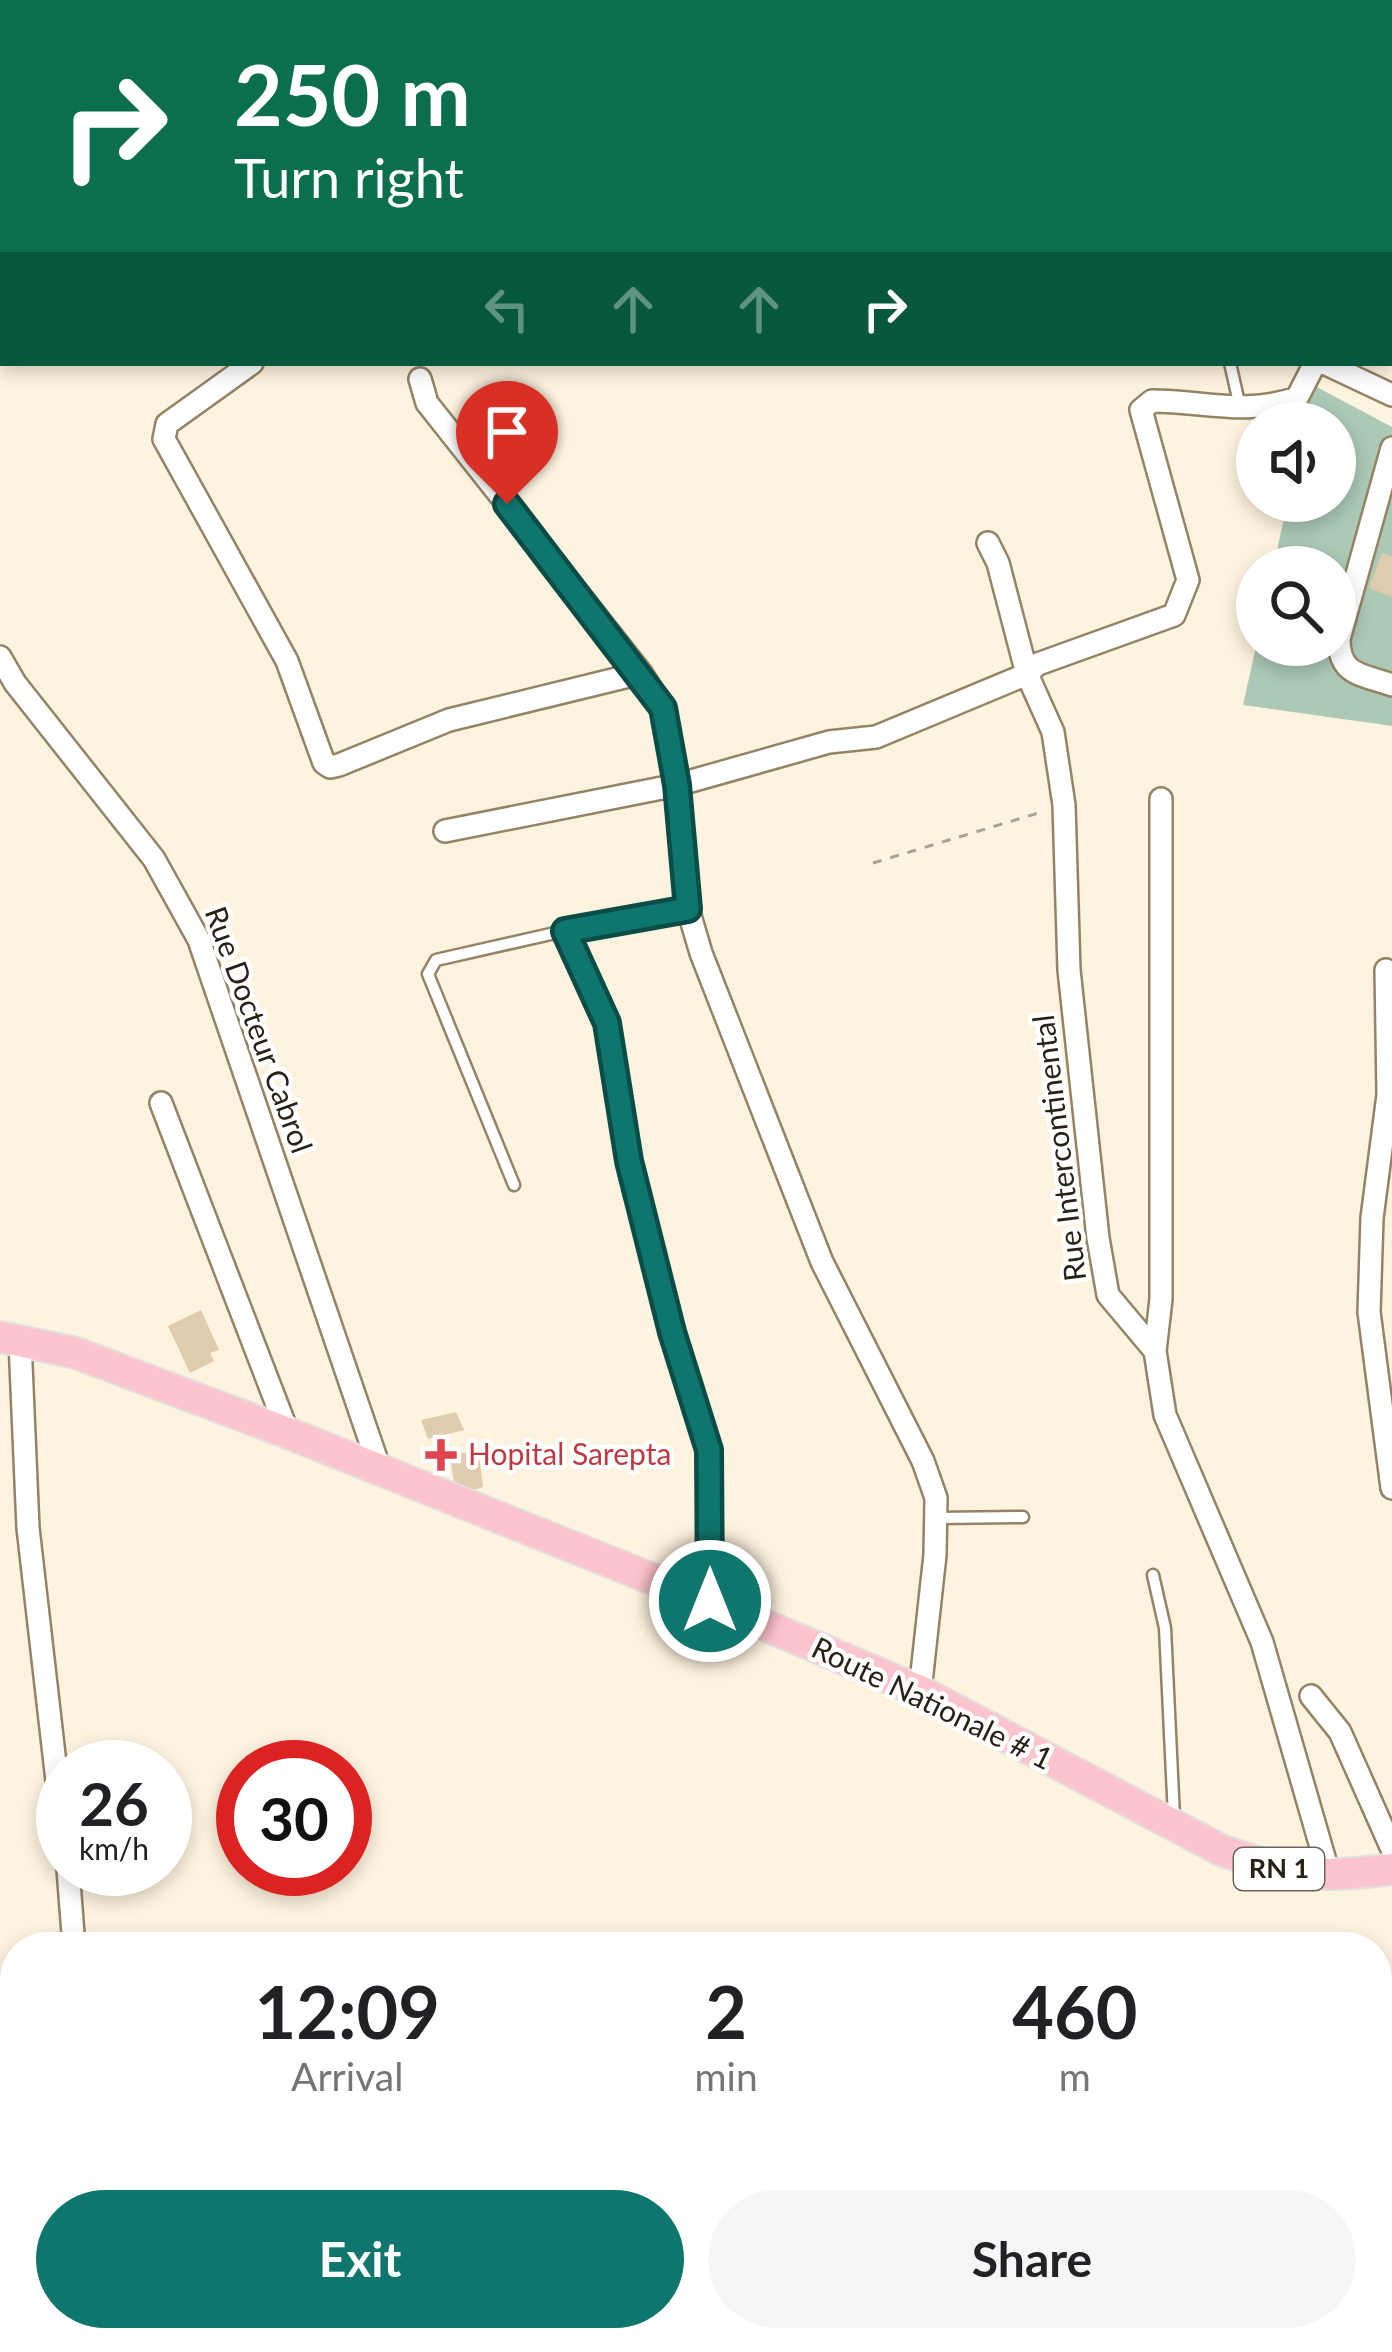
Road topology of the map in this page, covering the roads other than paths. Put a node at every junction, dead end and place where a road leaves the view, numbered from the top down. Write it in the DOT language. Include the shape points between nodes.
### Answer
graph roads {
  1 [pos="248,366"];
  2 [pos="1231,366"];
  3 [pos="1313,366"];
  4 [pos="1331,366"];
  5 [pos="420,379"];
  6 [pos="1392,394"];
  7 [pos="1238,402"];
  8 [pos="1285,402"];
  9 [pos="1236,410"];
  10 [pos="1392,448"];
  11 [pos="988,543"];
  12 [pos="0,657"];
  13 [pos="1032,669"];
  14 [pos="640,673"];
  15 [pos="1392,686"];
  16 [pos="677,785"];
  17 [pos="1161,799"];
  18 [pos="445,831"];
  19 [pos="688,909"];
  20 [pos="565,931"];
  21 [pos="1386,970"];
  22 [pos="161,1103"];
  23 [pos="514,1185"];
  24 [pos="10,1339"];
  25 [pos="1155,1351"];
  26 [pos="1386,1413"];
  27 [pos="288,1432"];
  28 [pos="379,1467"];
  29 [pos="1392,1488"];
  30 [pos="1023,1517"];
  31 [pos="938,1518"];
  32 [pos="1153,1575"];
  33 [pos="710,1601"];
  34 [pos="920,1691"];
  35 [pos="1311,1696"];
  36 [pos="52,1740"];
  37 [pos="1174,1826"];
  38 [pos="1392,1849"];
  39 [pos="1392,1869"];
  40 [pos="1330,1878"];
  41 [pos="70,1896"];
  42 [pos="73,1932"];
  1 -- 14 [label="street" via="167,424 164,439 287,661 324,763 339,765 449,720"];
  2 -- 7 [label="lane"];
  3 -- 8 [label="street" via="1297,398"];
  4 -- 6 [label="street"];
  5 -- 14 [label="street" via="427,403"];
  9 -- 13 [label="street" via="1152,401 1141,410 1188,580 1174,615"];
  10 -- 15 [label="street" via="1339,658"];
  11 -- 13 [label="street, Rue Intercontinental"];
  12 -- 28 [label="street, Rue Docteur Cabrol" via="154,859 200,940"];
  13 -- 16 [label="street" via="876,737 829,742"];
  13 -- 25 [label="street, Rue Intercontinental" via="1053,732 1064,806 1070,970 1108,1295"];
  14 -- 16 [label="street" via="663,708"];
  16 -- 18 [label="street"];
  16 -- 19 [label="street"];
  17 -- 25 [label="street"];
  19 -- 20 [label="lane"];
  19 -- 31 [label="street" via="822,1262 922,1461"];
  20 -- 23 [label="lane" via="436,960 428,974"];
  20 -- 33 [label="street" via="607,1023 629,1161 709,1450"];
  21 -- 26 [label="street" via="1388,1095 1369,1312"];
  22 -- 27 [label="street"];
  24 -- 27 [label="main road, Route Nationale # 1 / RN 1" via="76,1354"];
  24 -- 36 [label="street"];
  25 -- 40 [label="street" via="1166,1415 1262,1642"];
  26 -- 29 [label="street"];
  27 -- 28 [label="main road, Route Nationale # 1 / RN 1"];
  28 -- 33 [label="main road, Route Nationale # 1 / RN 1"];
  30 -- 31 [label="lane"];
  31 -- 34 [label="street"];
  32 -- 37 [label="lane" via="1166,1628"];
  33 -- 34 [label="main road, Route Nationale # 1 / RN 1"];
  34 -- 37 [label="main road, Route Nationale # 1 / RN 1"];
  35 -- 38 [label="street" via="1340,1732"];
  37 -- 40 [label="main road, Route Nationale # 1 / RN 1" via="1269,1868"];
  39 -- 40 [label="main road, Route Nationale # 1 / RN 1"];
  41 -- 42 [label="street"];
}
